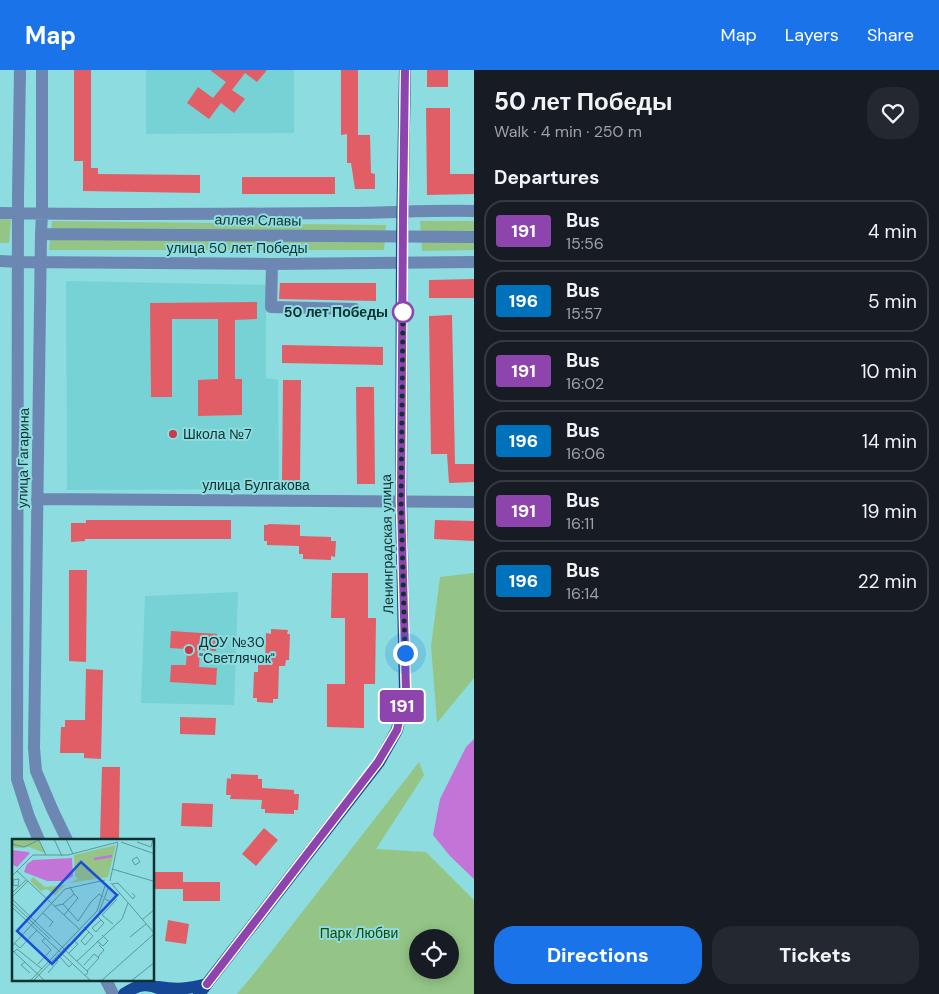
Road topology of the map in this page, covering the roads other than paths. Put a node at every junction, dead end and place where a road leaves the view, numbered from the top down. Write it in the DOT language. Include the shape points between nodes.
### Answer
graph roads {
  1 [pos="20,70"];
  2 [pos="42,70"];
  3 [pos="405,70"];
  4 [pos="474,211"];
  5 [pos="403,212"];
  6 [pos="0,213"];
  7 [pos="42,213"];
  8 [pos="18,214"];
  9 [pos="41,234"];
  10 [pos="402,237"];
  11 [pos="474,237"];
  12 [pos="0,261"];
  13 [pos="19,262"];
  14 [pos="41,262"];
  15 [pos="474,262"];
  16 [pos="403,263"];
  17 [pos="272,264"];
  18 [pos="355,309"];
  19 [pos="37,499"];
  20 [pos="401,501"];
  21 [pos="474,502"];
  22 [pos="39,839"];
  23 [pos="67,839"];
  24 [pos="107,982"];
  25 [pos="154,986"];
  26 [pos="203,989"];
  27 [pos="113,994"];
  28 [pos="124,994"];
  1 -- 8 [label="street, улица Гагарина"];
  2 -- 7 [label="street, улица Гагарина"];
  3 -- 5 [label="main road, Ленинградская улица"];
  4 -- 5 [label="street"];
  5 -- 7 [label="street"];
  5 -- 10 [label="main road, Ленинградская улица"];
  6 -- 8 [label="street"];
  7 -- 8 [label="street"];
  7 -- 9 [label="street, улица Гагарина"];
  8 -- 13 [label="street, улица Гагарина"];
  9 -- 10 [label="street, аллея Славы"];
  9 -- 14 [label="street, улица Гагарина"];
  10 -- 11 [label="street, аллея Славы"];
  10 -- 16 [label="main road, Ленинградская улица"];
  12 -- 13 [label="street, улица 50 лет Победы"];
  13 -- 14 [label="street, улица 50 лет Победы"];
  13 -- 22 [label="street, улица Гагарина" via="17,779"];
  14 -- 17 [label="street, улица 50 лет Победы"];
  14 -- 19 [label="street, улица Гагарина"];
  15 -- 16 [label="street, улица 50 лет Победы"];
  16 -- 17 [label="street, улица 50 лет Победы"];
  16 -- 20 [label="main road, Ленинградская улица"];
  17 -- 18 [label="street" via="271,307"];
  19 -- 20 [label="street, улица Булгакова"];
  19 -- 23 [label="street, улица Гагарина" via="34,748 36,771"];
  20 -- 21 [label="street, улица Булгакова"];
  20 -- 26 [label="main road, Ленинградская улица" via="406,691 397,730 378,762"];
  24 -- 27 [label="street"];
  25 -- 26 [label="main road" via="176,990"];
  25 -- 28 [label="main road" via="136,986"];
}
